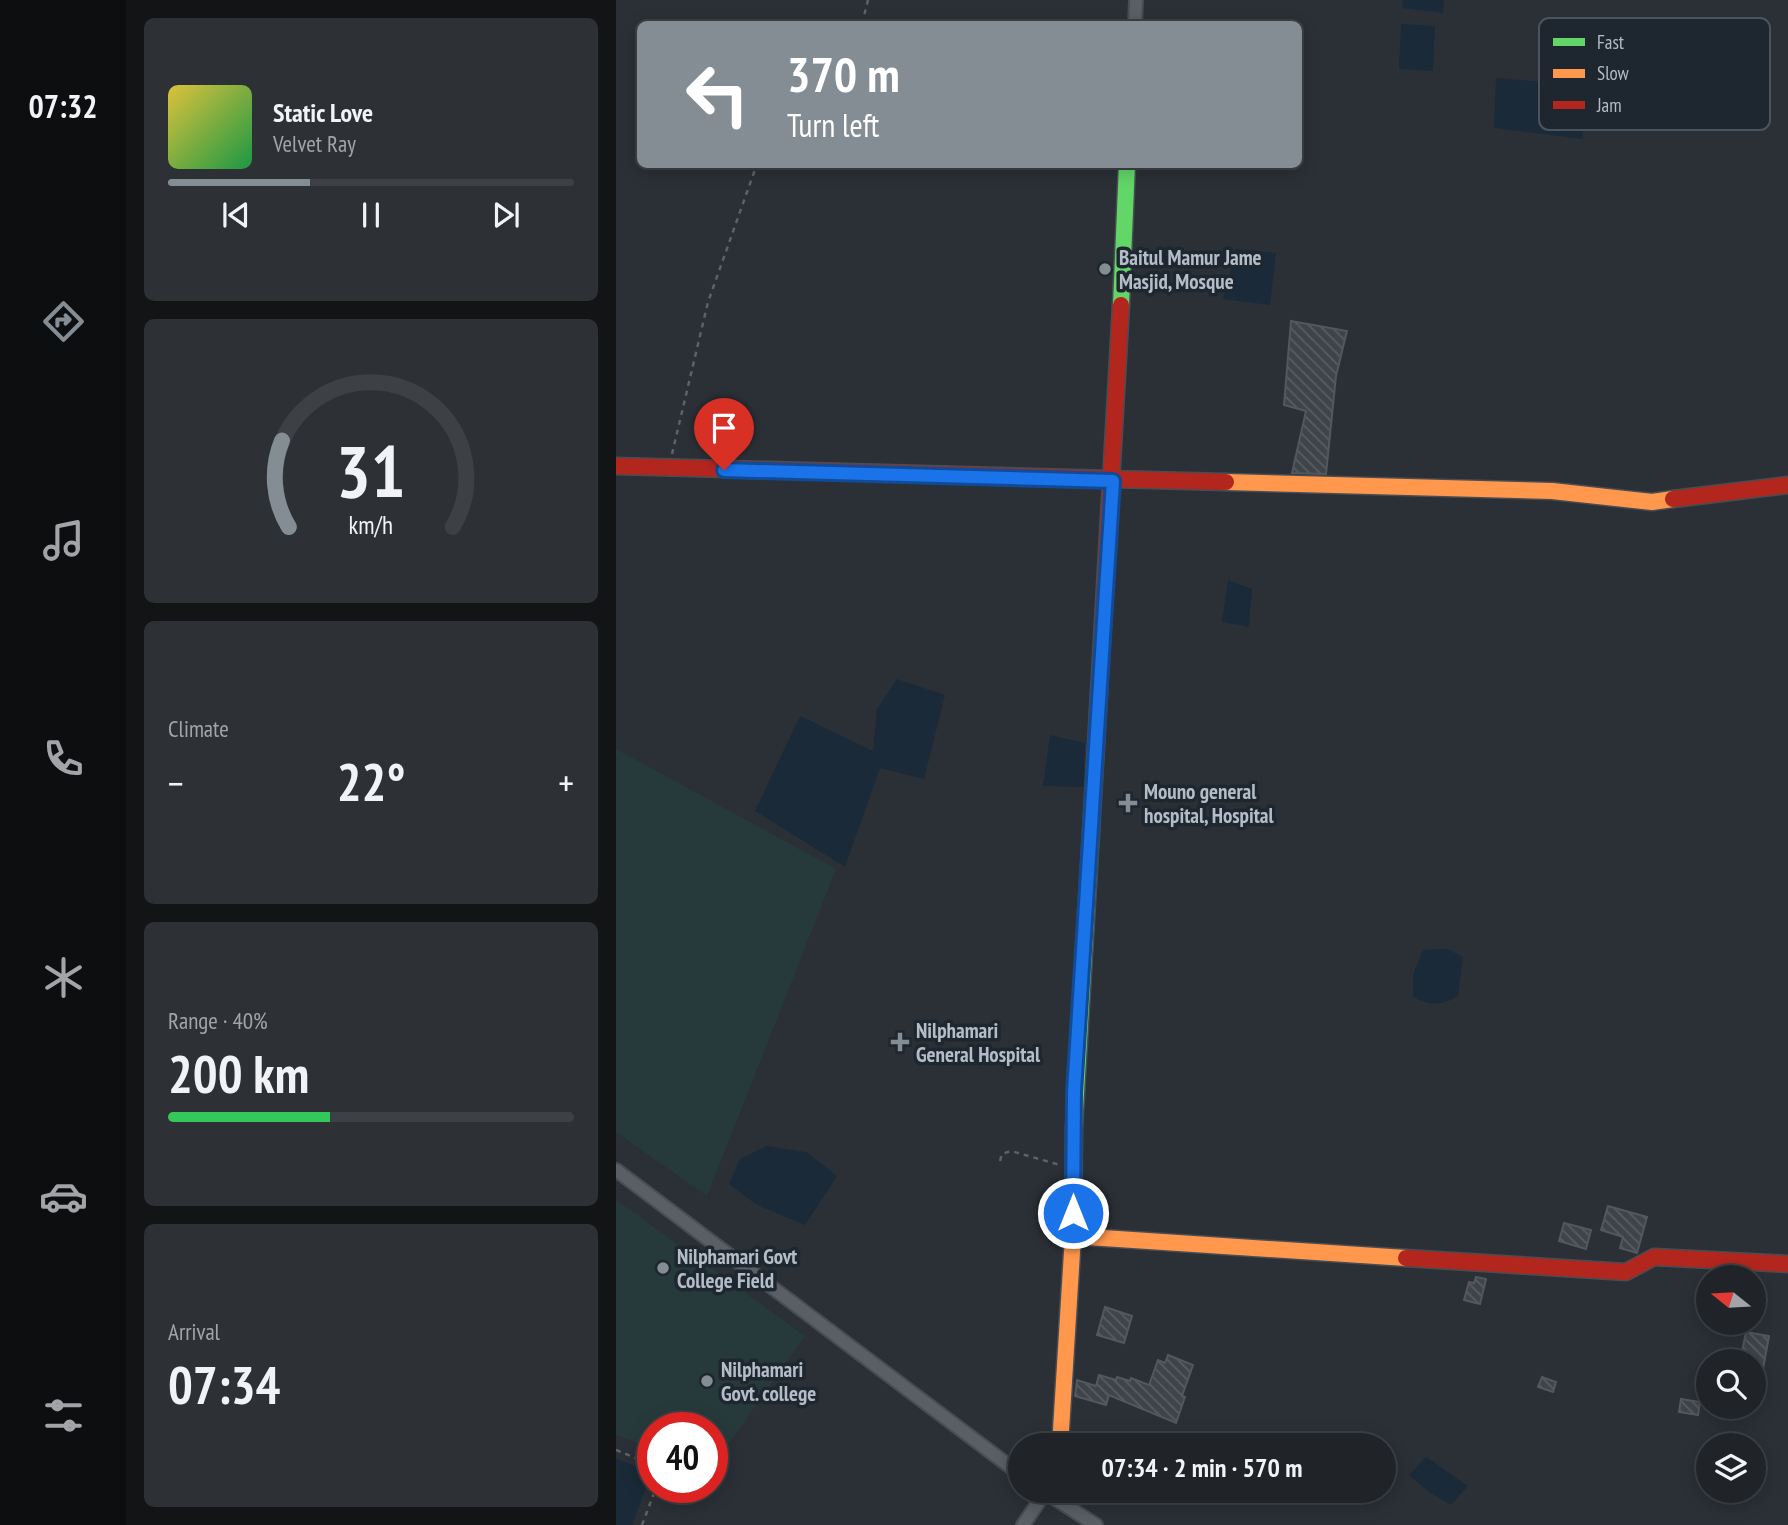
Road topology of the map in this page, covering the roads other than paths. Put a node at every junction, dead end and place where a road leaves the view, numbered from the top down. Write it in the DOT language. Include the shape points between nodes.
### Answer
graph roads {
  1 [pos="1136,0"];
  2 [pos="1135,21"];
  3 [pos="1128,168"];
  4 [pos="616,466"];
  5 [pos="1113,481"];
  6 [pos="1788,485"];
  7 [pos="616,1170"];
  8 [pos="1073,1236"];
  9 [pos="1788,1265"];
  10 [pos="1061,1433"];
  11 [pos="1008,1465"];
  12 [pos="1037,1503"];
  13 [pos="1063,1503"];
  14 [pos="1023,1525"];
  15 [pos="1097,1525"];
  1 -- 2 [label="street"];
  3 -- 5 [label="street"];
  4 -- 5 [label="street"];
  5 -- 6 [label="street" via="1552,491 1652,502"];
  5 -- 8 [label="street" via="1074,1092"];
  7 -- 11 [label="street"];
  8 -- 9 [label="street" via="1626,1272 1654,1256"];
  8 -- 10 [label="street"];
  12 -- 14 [label="street"];
  13 -- 15 [label="street"];
}
